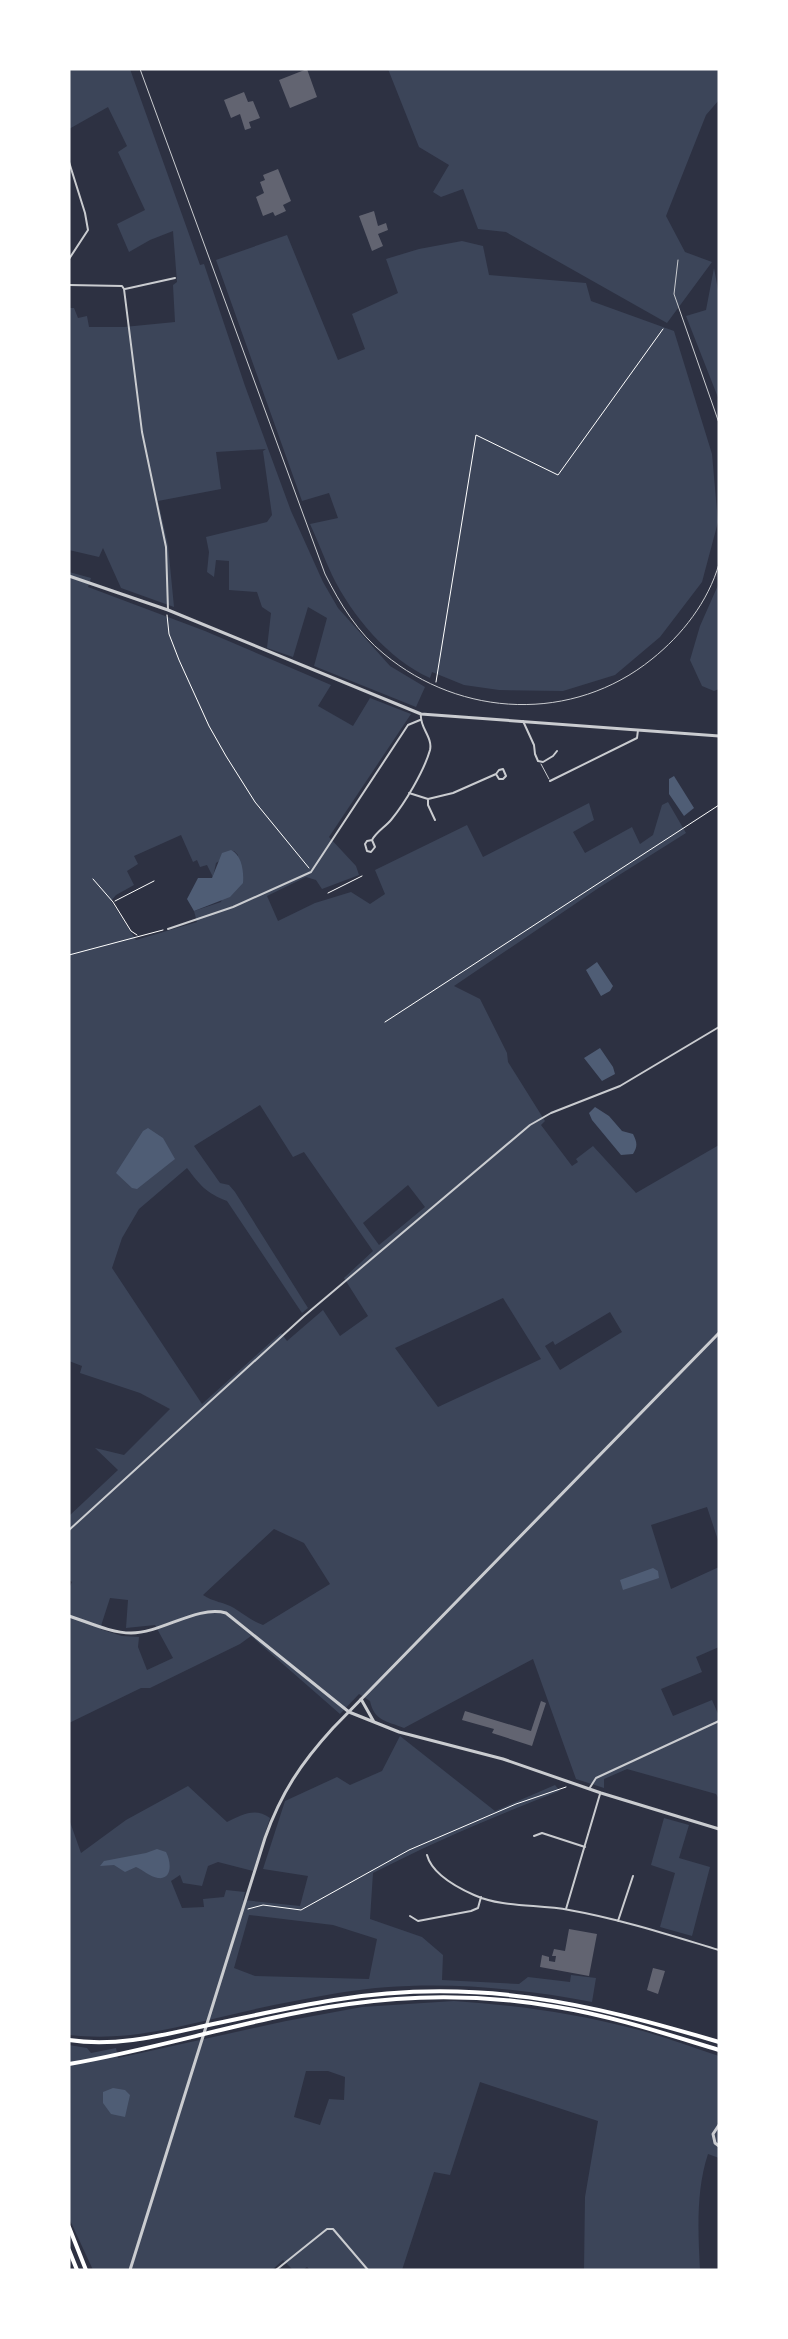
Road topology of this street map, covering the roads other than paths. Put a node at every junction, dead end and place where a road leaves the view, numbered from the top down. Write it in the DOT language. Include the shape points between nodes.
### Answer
graph roads {
  1 [pos="140,69"];
  2 [pos="69,162"];
  3 [pos="69,259"];
  4 [pos="678,260"];
  5 [pos="175,278"];
  6 [pos="69,285"];
  7 [pos="124,289"];
  8 [pos="719,423"];
  9 [pos="719,564"];
  10 [pos="69,576"];
  11 [pos="168,610"];
  12 [pos="421,714"];
  13 [pos="420,720"];
  14 [pos="524,722"];
  15 [pos="639,730"];
  16 [pos="719,736"];
  17 [pos="557,751"];
  18 [pos="540,762"];
  19 [pos="496,774"];
  20 [pos="550,781"];
  21 [pos="409,793"];
  22 [pos="428,799"];
  23 [pos="435,820"];
  24 [pos="372,840"];
  25 [pos="168,929"];
  26 [pos="719,1027"];
  27 [pos="719,1333"];
  28 [pos="69,1530"];
  29 [pos="69,1616"];
  30 [pos="361,1699"];
  31 [pos="349,1712"];
  32 [pos="719,1721"];
  33 [pos="375,1723"];
  34 [pos="589,1789"];
  35 [pos="601,1792"];
  36 [pos="719,1829"];
  37 [pos="534,1836"];
  38 [pos="585,1847"];
  39 [pos="426,1855"];
  40 [pos="633,1876"];
  41 [pos="481,1897"];
  42 [pos="566,1909"];
  43 [pos="410,1916"];
  44 [pos="618,1921"];
  45 [pos="719,1950"];
  46 [pos="69,2040"];
  47 [pos="718,2042"];
  48 [pos="719,2050"];
  49 [pos="69,2064"];
  50 [pos="719,2125"];
  51 [pos="719,2146"];
  52 [pos="69,2227"];
  53 [pos="69,2250"];
  54 [pos="77,2270"];
  55 [pos="86,2270"];
  56 [pos="130,2270"];
  57 [pos="276,2270"];
  58 [pos="368,2270"];
  1 -- 9 [label="lane" via="325,574 356,625 382,653 436,687 485,702 560,701 591,694 633,674 672,643 697,610"];
  2 -- 3 [label="street" via="88,230"];
  4 -- 8 [label="lane" via="674,294"];
  5 -- 7 [label="street"];
  6 -- 7 [label="street"];
  7 -- 11 [label="street" via="142,432 166,547"];
  10 -- 11 [label="street"];
  11 -- 12 [label="street"];
  12 -- 13 [label="street"];
  12 -- 14 [label="street"];
  13 -- 21 [label="street" via="430,749"];
  13 -- 25 [label="street" via="408,725 310,872 233,907"];
  14 -- 15 [label="street"];
  14 -- 18 [label="street"];
  15 -- 16 [label="street"];
  15 -- 20 [label="street" via="637,738"];
  17 -- 18 [label="street"];
  18 -- 20 [label="lane"];
  19 -- 22 [label="street"];
  21 -- 22 [label="street"];
  21 -- 24 [label="street"];
  22 -- 23 [label="street"];
  26 -- 28 [label="street" via="620,1086 530,1125 304,1316"];
  27 -- 30 [label="street"];
  29 -- 31 [label="street" via="132,1633 212,1612 226,1613"];
  30 -- 31 [label="street"];
  30 -- 33 [label="street"];
  31 -- 33 [label="street"];
  31 -- 56 [label="street" via="305,1760 283,1794 265,1838"];
  32 -- 34 [label="street" via="596,1778"];
  33 -- 34 [label="street" via="503,1759"];
  34 -- 35 [label="street"];
  35 -- 36 [label="street"];
  35 -- 38 [label="street"];
  37 -- 38 [label="street" via="542,1833"];
  38 -- 42 [label="street"];
  39 -- 41 [label="street" via="439,1874"];
  40 -- 44 [label="street"];
  41 -- 42 [label="street"];
  41 -- 43 [label="street" via="478,1908 471,1911 418,1920"];
  42 -- 44 [label="street"];
  44 -- 45 [label="street"];
  46 -- 47 [label="highway" via="136,2040 358,1996 475,1991 579,2005"];
  48 -- 49 [label="highway" via="558,2007 468,1997 404,1998 347,2004"];
  50 -- 51 [label="street" via="712,2134"];
  52 -- 55 [label="highway"];
  53 -- 54 [label="highway"];
  57 -- 58 [label="street" via="327,2229 333,2229"];
}
